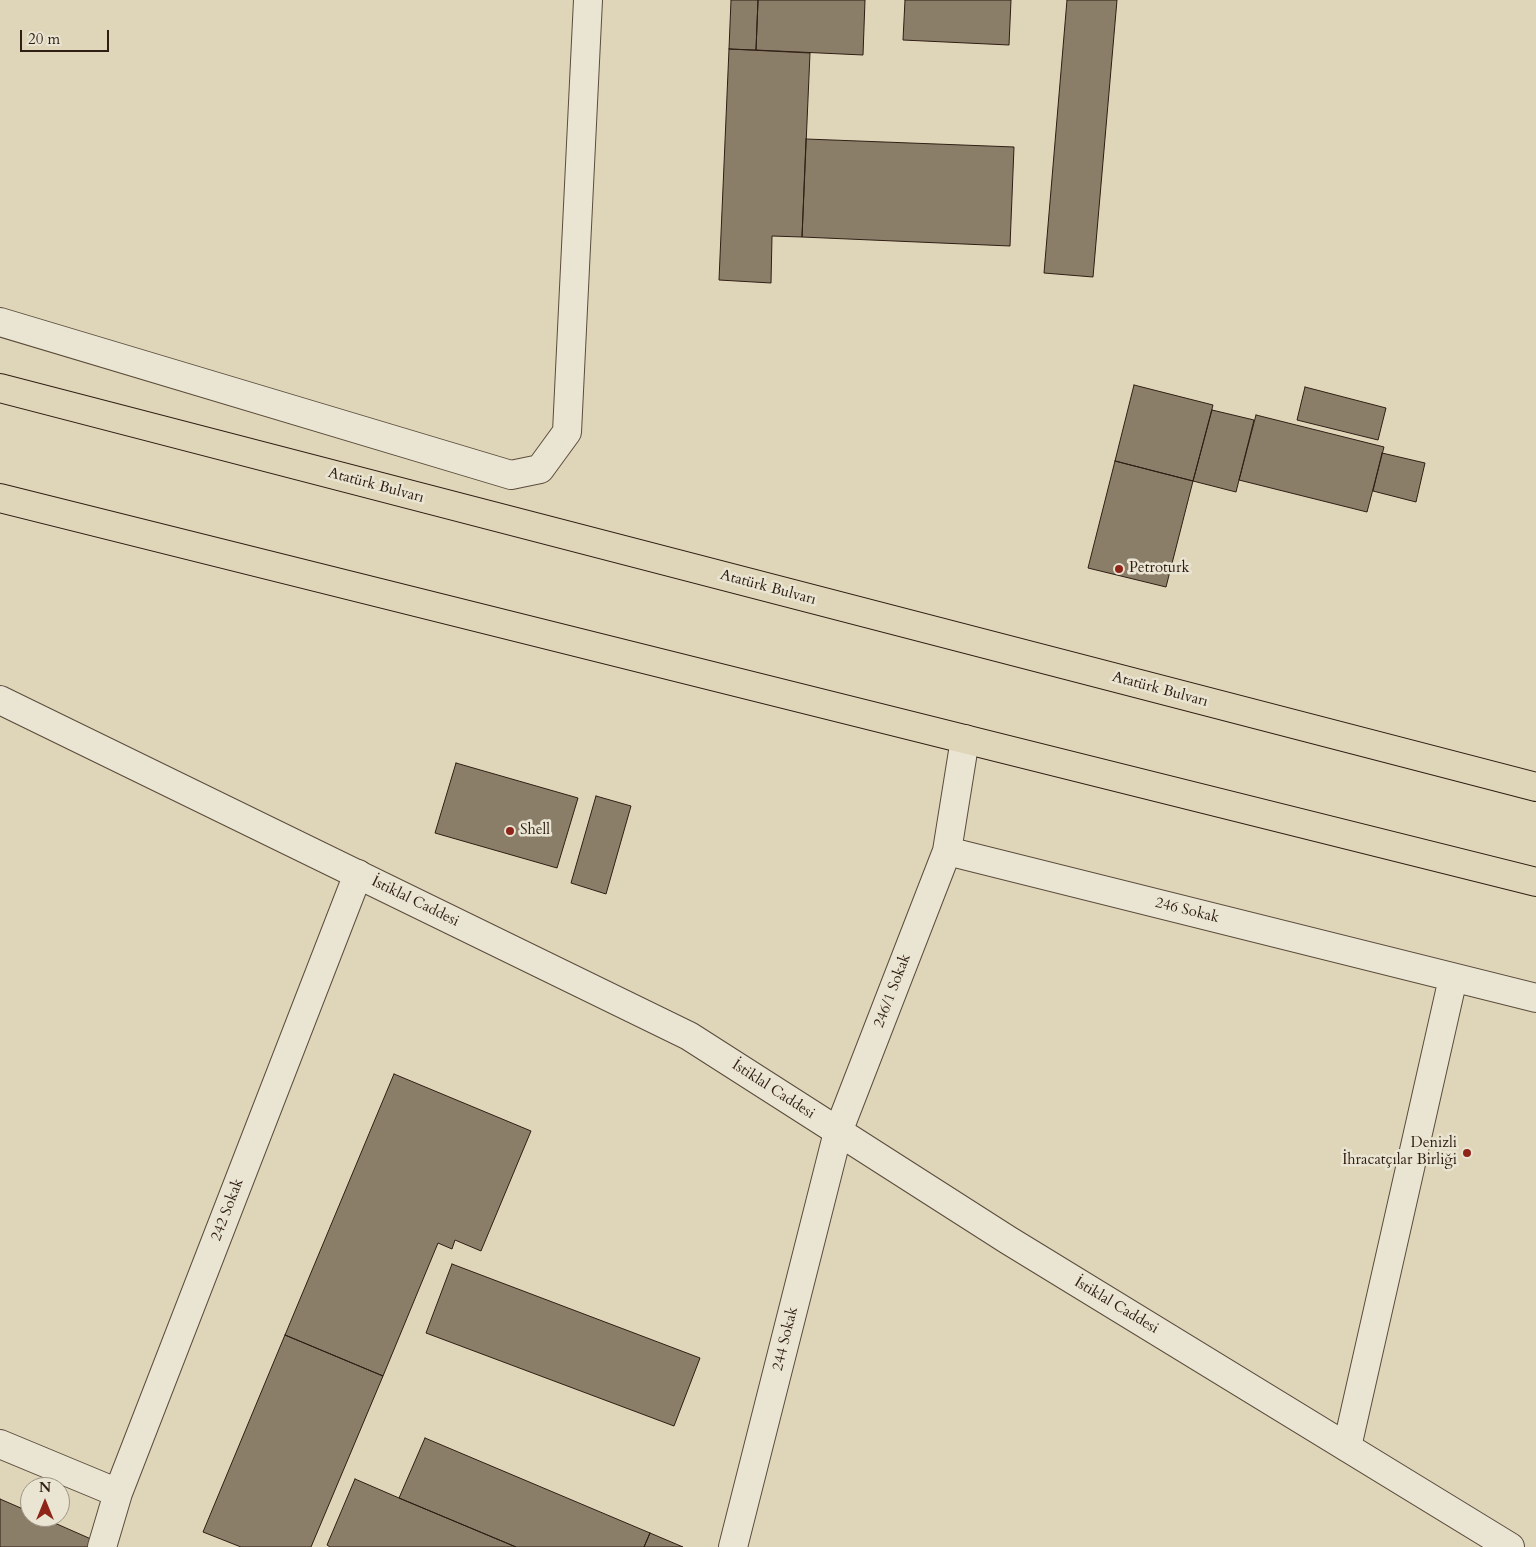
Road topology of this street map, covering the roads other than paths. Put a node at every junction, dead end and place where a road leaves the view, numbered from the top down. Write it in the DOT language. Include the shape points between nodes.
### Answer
graph roads {
  1 [pos="588,0"];
  2 [pos="0,322"];
  3 [pos="0,388"];
  4 [pos="0,498"];
  5 [pos="0,700"];
  6 [pos="966,739"];
  7 [pos="1536,787"];
  8 [pos="947,851"];
  9 [pos="358,874"];
  10 [pos="1536,882"];
  11 [pos="1453,978"];
  12 [pos="1536,998"];
  13 [pos="838,1132"];
  14 [pos="0,1444"];
  15 [pos="1347,1447"];
  16 [pos="118,1493"];
  17 [pos="102,1547"];
  18 [pos="733,1547"];
  19 [pos="1510,1547"];
  1 -- 2 [label="street" via="567,432 540,469 511,475"];
  3 -- 7 [label="main road, Atatürk Bulvarı"];
  4 -- 6 [label="main road"];
  5 -- 9 [label="street, İstiklal Caddesi"];
  6 -- 8 [label="street"];
  6 -- 10 [label="main road"];
  8 -- 11 [label="street, 246 Sokak"];
  8 -- 13 [label="street, 246/1 Sokak"];
  9 -- 13 [label="street, İstiklal Caddesi" via="689,1036"];
  9 -- 16 [label="street, 242 Sokak"];
  11 -- 12 [label="street, 246 Sokak"];
  11 -- 15 [label="street"];
  13 -- 15 [label="street, İstiklal Caddesi"];
  13 -- 18 [label="street, 244 Sokak"];
  14 -- 16 [label="street"];
  15 -- 19 [label="street, İstiklal Caddesi"];
  16 -- 17 [label="street, 242 Sokak"];
}
